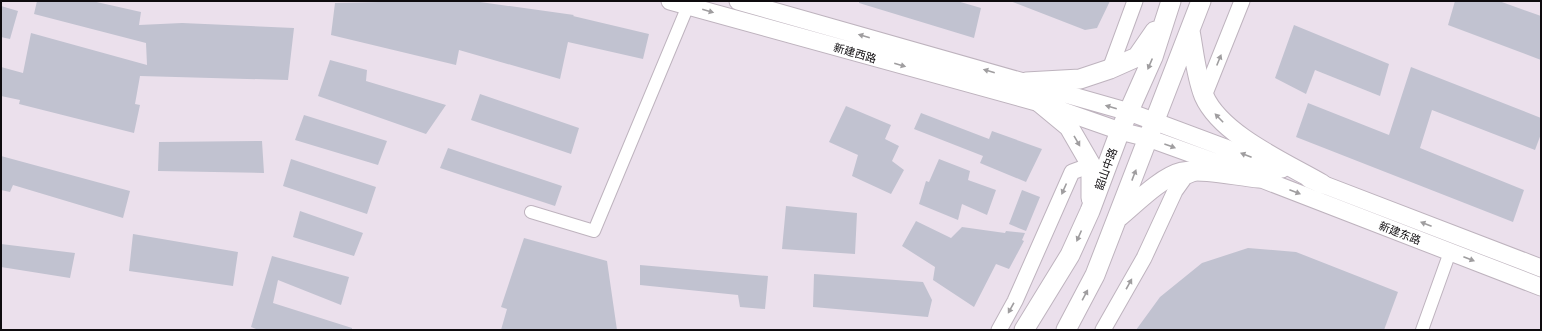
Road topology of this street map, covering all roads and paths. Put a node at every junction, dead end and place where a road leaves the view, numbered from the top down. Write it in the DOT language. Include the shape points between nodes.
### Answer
graph roads {
  1 [pos="670,1"];
  2 [pos="738,1"];
  3 [pos="1135,1"];
  4 [pos="1201,1"];
  5 [pos="1242,1"];
  6 [pos="689,4"];
  7 [pos="1168,9"];
  8 [pos="1190,31"];
  9 [pos="1110,69"];
  10 [pos="1026,82"];
  11 [pos="1204,96"];
  12 [pos="1040,104"];
  13 [pos="1129,112"];
  14 [pos="1151,129"];
  15 [pos="1120,131"];
  16 [pos="1091,165"];
  17 [pos="1200,172"];
  18 [pos="1259,178"];
  19 [pos="1322,184"];
  20 [pos="1090,211"];
  21 [pos="531,212"];
  22 [pos="1118,218"];
  23 [pos="1450,252"];
  24 [pos="1541,268"];
  25 [pos="1541,287"];
  26 [pos="999,330"];
  27 [pos="1024,330"];
  28 [pos="1066,330"];
  29 [pos="1103,330"];
  30 [pos="1422,330"];
  1 -- 6 [label="main road, 新建西路"];
  10 -- 2 [label="main road, 新建西路, one-way"];
  3 -- 9 [label="street"];
  4 -- 8 [label="main road"];
  11 -- 5 [label="street, one-way"];
  6 -- 12 [label="main road, 新建西路, one-way"];
  6 -- 21 [label="street" via="594,231"];
  7 -- 9 [label="main road" via="1137,57"];
  7 -- 13 [label="main road, 韶山中路, one-way" via="1153,57"];
  8 -- 11 [label="main road"];
  8 -- 14 [label="main road"];
  9 -- 10 [label="main road" via="1080,79"];
  13 -- 10 [label="main road, 新建西路, one-way"];
  19 -- 11 [label="main road, one-way" via="1234,133 1211,110"];
  12 -- 15 [label="main road, 新建西路"];
  12 -- 16 [label="main road, one-way" via="1068,126"];
  13 -- 14 [label="main road, 新建西路"];
  13 -- 15 [label="main road, 韶山中路"];
  14 -- 15 [label="main road, 新建西路"];
  14 -- 18 [label="main road, 新建东路, one-way"];
  19 -- 14 [label="main road, 新建东路, one-way"];
  22 -- 14 [label="main road, one-way"];
  15 -- 20 [label="main road, 韶山中路"];
  16 -- 20 [label="main road"];
  16 -- 26 [label="street, one-way" via="1072,172 1015,301"];
  17 -- 18 [label="main road"];
  17 -- 22 [label="main road" via="1181,172 1164,181"];
  29 -- 17 [label="street, one-way" via="1144,258 1175,191 1185,177"];
  18 -- 23 [label="main road, 新建东路, one-way"];
  24 -- 19 [label="main road, 新建东路, one-way"];
  20 -- 27 [label="main road, 韶山中路, one-way" via="1070,255"];
  28 -- 22 [label="main road, one-way" via="1095,275"];
  23 -- 25 [label="main road, 新建东路, one-way"];
  23 -- 30 [label="street"];
}
